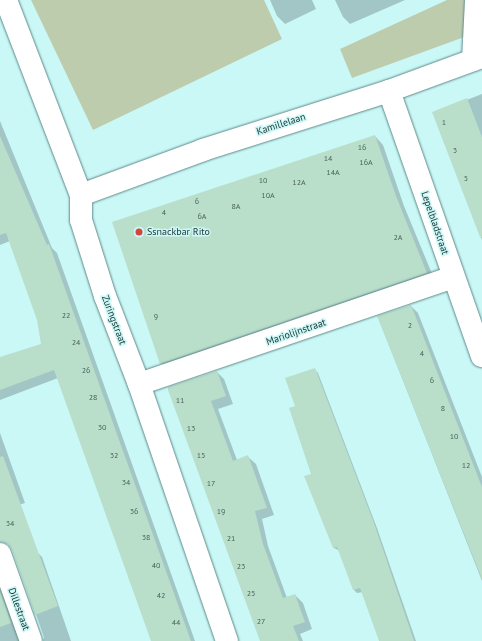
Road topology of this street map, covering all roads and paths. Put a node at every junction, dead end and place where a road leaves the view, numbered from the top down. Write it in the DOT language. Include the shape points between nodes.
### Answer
graph roads {
  1 [pos="6,0"];
  2 [pos="476,0"];
  3 [pos="478,58"];
  4 [pos="389,91"];
  5 [pos="81,195"];
  6 [pos="453,277"];
  7 [pos="482,356"];
  8 [pos="138,384"];
  9 [pos="0,554"];
  10 [pos="31,641"];
  11 [pos="227,641"];
  1 -- 5 [label="street, Zuringstraat"];
  2 -- 3 [label="street"];
  3 -- 4 [label="street, Kamillelaan"];
  4 -- 5 [label="street, Kamillelaan" via="203,150"];
  4 -- 6 [label="street, Lepelbladstraat"];
  5 -- 8 [label="street, Zuringstraat" via="83,227 105,296"];
  6 -- 7 [label="street, Lepelbladstraat"];
  6 -- 8 [label="street, Mariolijnstraat"];
  8 -- 11 [label="street, Zuringstraat"];
  9 -- 10 [label="street, Dillestraat"];
}
